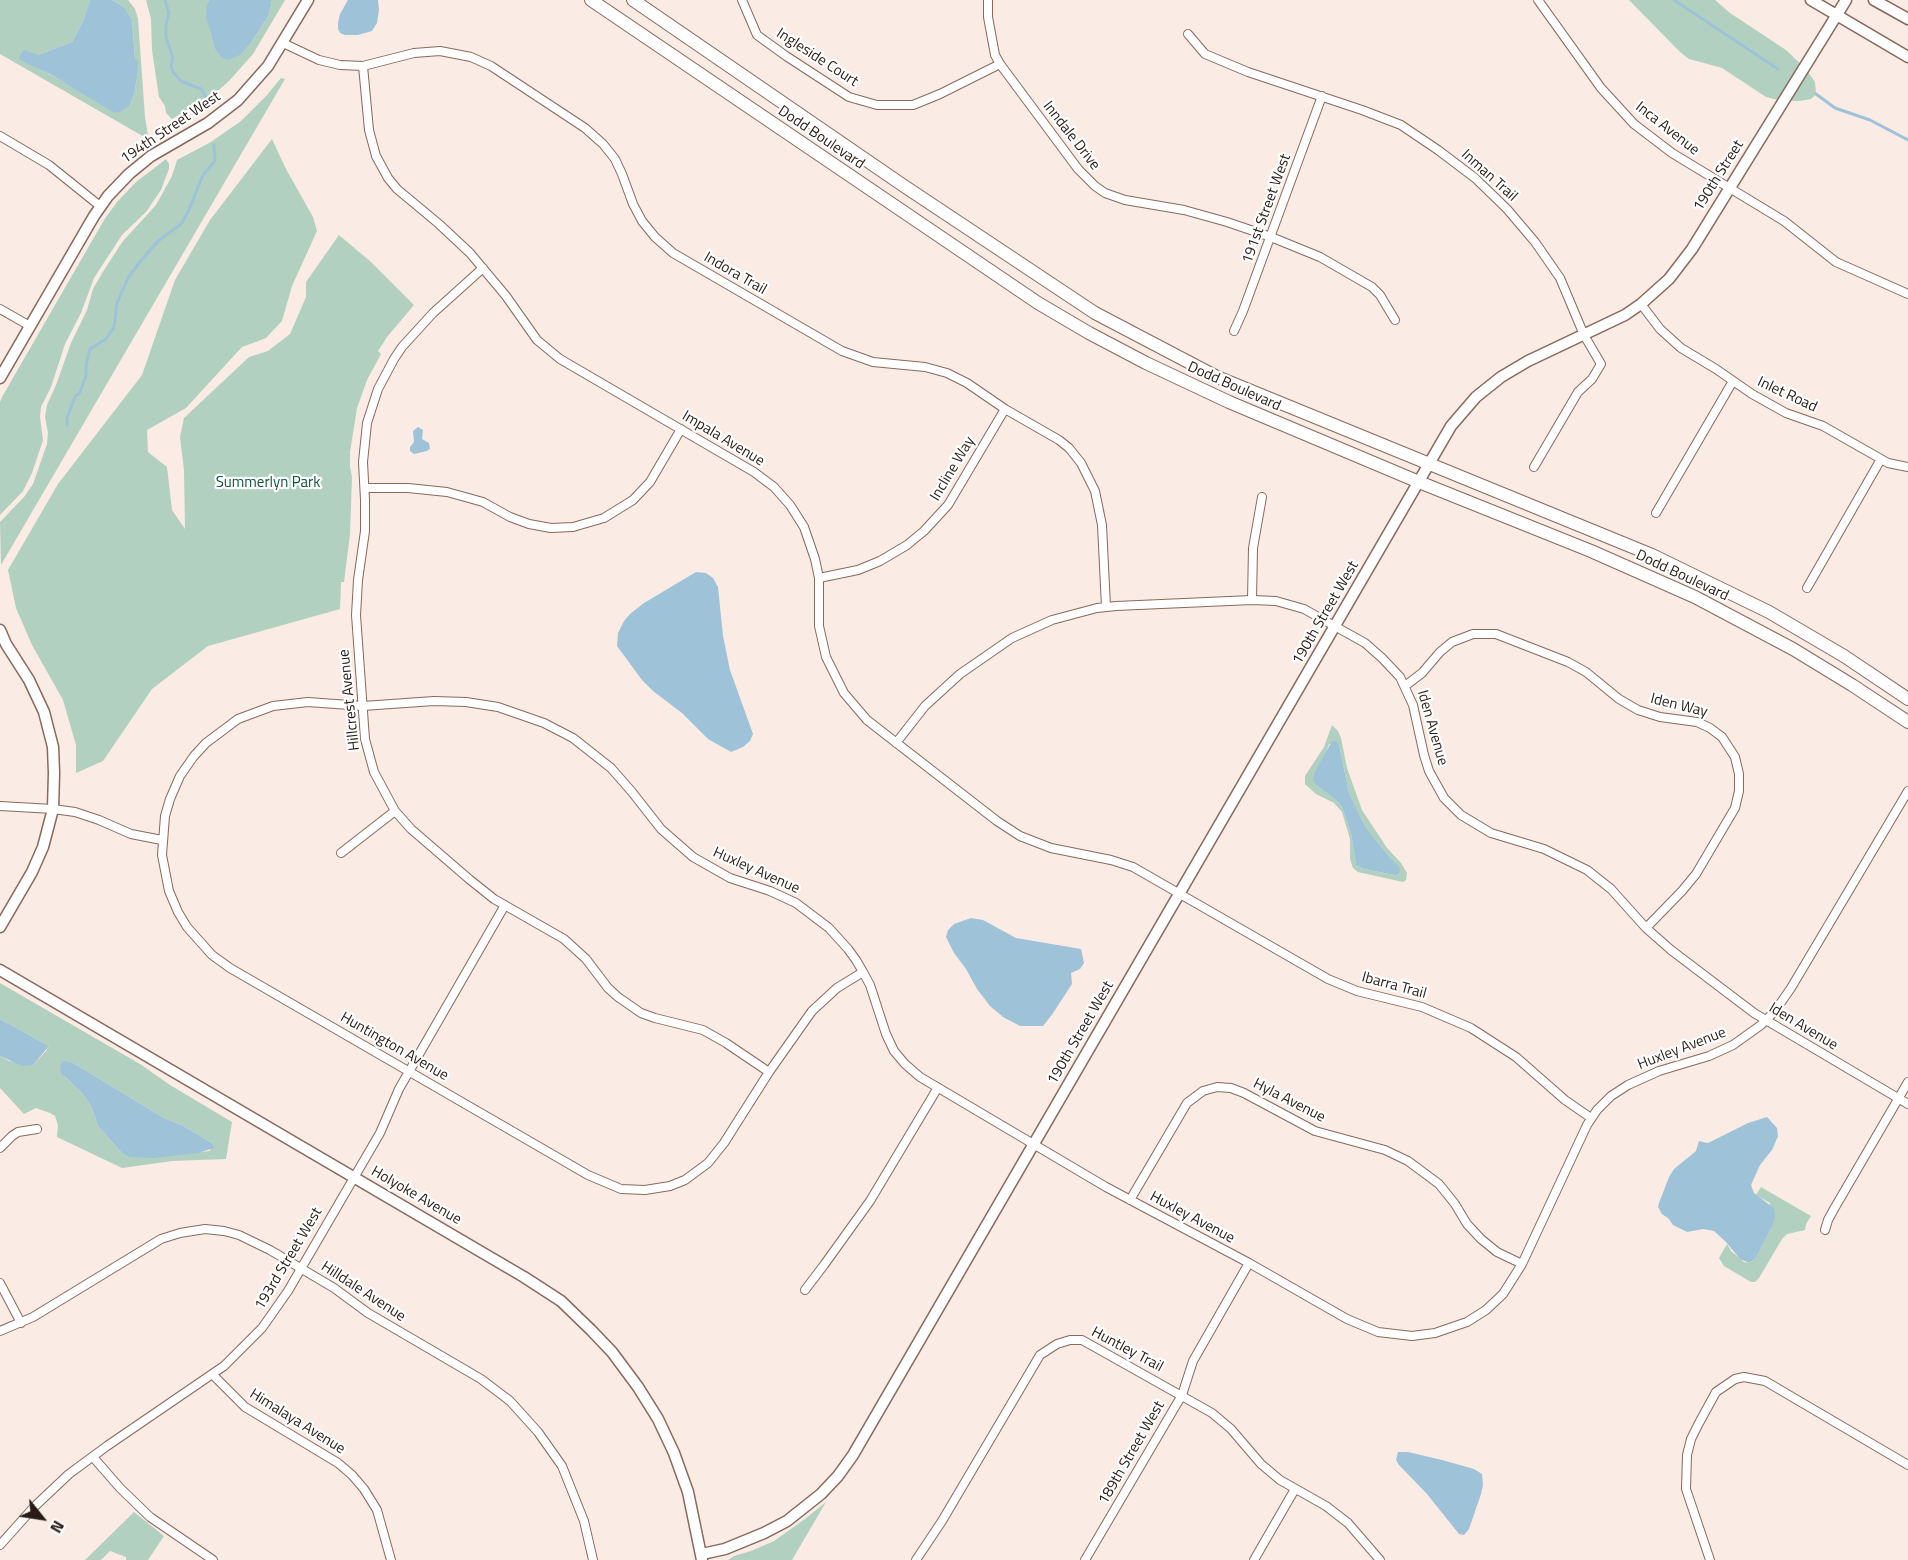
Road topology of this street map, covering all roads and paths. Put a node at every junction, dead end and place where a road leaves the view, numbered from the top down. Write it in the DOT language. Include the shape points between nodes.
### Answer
graph roads {
  1 [pos="308,0"];
  2 [pos="591,0"];
  3 [pos="633,0"];
  4 [pos="742,0"];
  5 [pos="988,0"];
  6 [pos="1538,0"];
  7 [pos="1810,0"];
  8 [pos="1846,0"];
  9 [pos="1874,0"];
  10 [pos="1836,15"];
  11 [pos="1908,19"];
  12 [pos="1188,34"];
  13 [pos="283,43"];
  14 [pos="1908,57"];
  15 [pos="1000,64"];
  16 [pos="363,66"];
  17 [pos="1322,96"];
  18 [pos="0,136"];
  19 [pos="1729,188"];
  20 [pos="100,206"];
  21 [pos="1271,237"];
  22 [pos="483,268"];
  23 [pos="1908,294"];
  24 [pos="1641,304"];
  25 [pos="0,309"];
  26 [pos="1395,320"];
  27 [pos="30,326"];
  28 [pos="1234,331"];
  29 [pos="1584,335"];
  30 [pos="0,378"];
  31 [pos="1733,381"];
  32 [pos="1005,409"];
  33 [pos="681,429"];
  34 [pos="1881,459"];
  35 [pos="1428,464"];
  36 [pos="1534,467"];
  37 [pos="1908,467"];
  38 [pos="1419,482"];
  39 [pos="364,488"];
  40 [pos="1262,497"];
  41 [pos="1656,513"];
  42 [pos="819,578"];
  43 [pos="1807,588"];
  44 [pos="1252,600"];
  45 [pos="1106,606"];
  46 [pos="1336,625"];
  47 [pos="0,630"];
  48 [pos="1405,686"];
  49 [pos="1908,699"];
  50 [pos="363,706"];
  51 [pos="1908,722"];
  52 [pos="896,743"];
  53 [pos="1908,791"];
  54 [pos="0,806"];
  55 [pos="53,809"];
  56 [pos="395,811"];
  57 [pos="162,840"];
  58 [pos="341,853"];
  59 [pos="1180,894"];
  60 [pos="505,905"];
  61 [pos="0,927"];
  62 [pos="1646,928"];
  63 [pos="0,970"];
  64 [pos="863,972"];
  65 [pos="1766,1021"];
  66 [pos="409,1072"];
  67 [pos="770,1072"];
  68 [pos="1908,1082"];
  69 [pos="937,1089"];
  70 [pos="1898,1099"];
  71 [pos="1908,1104"];
  72 [pos="1591,1118"];
  73 [pos="37,1129"];
  74 [pos="1034,1144"];
  75 [pos="0,1148"];
  76 [pos="354,1177"];
  77 [pos="1130,1200"];
  78 [pos="1826,1230"];
  79 [pos="1249,1263"];
  80 [pos="1522,1264"];
  81 [pos="301,1269"];
  82 [pos="0,1283"];
  83 [pos="805,1290"];
  84 [pos="21,1323"];
  85 [pos="0,1331"];
  86 [pos="213,1374"];
  87 [pos="1182,1395"];
  88 [pos="93,1457"];
  89 [pos="1908,1465"];
  90 [pos="1295,1489"];
  91 [pos="0,1545"];
  92 [pos="702,1557"];
  93 [pos="213,1560"];
  94 [pos="391,1560"];
  95 [pos="593,1560"];
  96 [pos="916,1560"];
  97 [pos="1085,1560"];
  98 [pos="1254,1560"];
  99 [pos="1380,1560"];
  100 [pos="1710,1560"];
  1 -- 13 [label="street, 194th Street West"];
  2 -- 38 [label="main road, Dodd Boulevard" via="1038,303 1089,333 1229,402"];
  3 -- 35 [label="main road, Dodd Boulevard" via="1095,313 1217,377"];
  4 -- 15 [label="street, Ingleside Court" via="757,35 849,97 877,105 913,105"];
  5 -- 15 [label="street, Inndale Drive" via="995,55"];
  6 -- 19 [label="street, Inca Avenue" via="1601,88 1634,124"];
  7 -- 10 [label="street"];
  8 -- 10 [label="street, 190th Street"];
  9 -- 11 [label="street"];
  10 -- 14 [label="street"];
  10 -- 19 [label="street, 190th Street"];
  12 -- 17 [label="street, Inman Trail" via="1205,54"];
  13 -- 16 [label="street, Indora Trail" via="319,60"];
  13 -- 20 [label="street, 194th Street West" via="260,77 231,106 142,163"];
  15 -- 21 [label="street, Inndale Drive" via="1078,170 1105,193 1201,214"];
  16 -- 22 [label="street, Impala Avenue" via="369,130 382,168 397,189 453,236"];
  16 -- 32 [label="street, Indora Trail" via="414,53 440,51 491,66 603,144 615,159 642,220 673,253 842,351 873,362 946,373"];
  17 -- 21 [label="street, 191st Street West"];
  17 -- 29 [label="street, Inman Trail" via="1401,125 1475,178 1507,208 1560,278"];
  18 -- 20 [label="street" via="49,165"];
  19 -- 23 [label="street, Inca Avenue" via="1784,221 1836,262"];
  19 -- 24 [label="street, 190th Street" via="1681,264"];
  20 -- 27 [label="street, 194th Street West"];
  21 -- 26 [label="street, Inndale Drive" via="1320,257 1363,281 1380,295"];
  21 -- 28 [label="street, 191st Street West"];
  22 -- 33 [label="street, Impala Avenue" via="548,350"];
  22 -- 39 [label="street, Hillcrest Avenue" via="419,327 383,378 365,435"];
  24 -- 29 [label="street, 190th Street"];
  24 -- 31 [label="street, Inlet Road" via="1656,325 1681,348"];
  25 -- 27 [label="street"];
  27 -- 30 [label="street, 194th Street West"];
  29 -- 35 [label="street, 190th Street" via="1528,361 1490,386 1455,421"];
  29 -- 36 [label="street" via="1601,364 1578,392"];
  31 -- 34 [label="street, Inlet Road" via="1777,408 1813,422"];
  31 -- 41 [label="street"];
  32 -- 42 [label="street, Incline Way" via="948,505 924,531 880,561"];
  32 -- 45 [label="street, Indora Trail" via="1065,444 1088,473 1101,516"];
  33 -- 39 [label="street" via="650,482 633,500 604,518 573,527 529,524 483,502 447,492"];
  33 -- 42 [label="street, Impala Avenue" via="754,472 779,492 804,527"];
  34 -- 37 [label="street, Inlet Road"];
  34 -- 43 [label="street"];
  35 -- 38 [label="street, 190th Street West"];
  35 -- 49 [label="main road, Dodd Boulevard" via="1652,555 1716,586 1775,615"];
  38 -- 46 [label="street, 190th Street West"];
  38 -- 51 [label="main road, Dodd Boulevard" via="1695,597 1793,649"];
  39 -- 50 [label="street, Hillcrest Avenue" via="365,531 356,615"];
  40 -- 44 [label="street" via="1253,548"];
  42 -- 52 [label="street, Impala Avenue" via="819,626 832,671 860,713"];
  44 -- 45 [label="street, Iden Avenue"];
  44 -- 46 [label="street, Iden Avenue" via="1293,605"];
  45 -- 52 [label="street, Iden Avenue" via="1044,624 997,648 940,690"];
  46 -- 48 [label="street, Iden Avenue" via="1377,652"];
  46 -- 59 [label="street, 190th Street West"];
  47 -- 55 [label="street" via="34,690 49,727 53,747"];
  48 -- 62 [label="street, Iden Avenue" via="1426,764 1452,807 1491,833 1544,849 1587,870 1611,889"];
  48 -- 62 [label="street, Iden Way" via="1452,642 1473,634 1496,634 1568,662 1638,710 1696,722 1722,737 1738,765 1735,808 1696,874"];
  50 -- 56 [label="street, Hillcrest Avenue" via="370,760"];
  50 -- 57 [label="street, Huntington Avenue" via="283,704 252,713 225,727 200,748 180,776 167,806"];
  50 -- 64 [label="street, Huxley Avenue" via="434,701 474,703 514,711 559,730 611,768 661,830 682,849 717,872 783,896 808,910 839,938"];
  52 -- 59 [label="street, Impala Avenue" via="1020,836 1051,848 1133,867"];
  53 -- 65 [label="street, Huxley Avenue" via="1791,988"];
  54 -- 55 [label="street"];
  55 -- 57 [label="street" via="86,815 138,836"];
  55 -- 61 [label="street" via="38,860"];
  56 -- 58 [label="street"];
  56 -- 60 [label="street, Hillcrest Avenue" via="469,879"];
  57 -- 66 [label="street, Huntington Avenue" via="164,870 172,898 187,927 207,950 230,969"];
  59 -- 72 [label="street, Ibarra Trail" via="1328,979 1357,991 1422,1007 1472,1028 1509,1051"];
  59 -- 74 [label="street, 190th Street West"];
  60 -- 66 [label="street, 193rd Street West"];
  60 -- 67 [label="street, Hillcrest Avenue" via="564,939 628,1005 655,1018 703,1030"];
  62 -- 65 [label="street, Iden Avenue"];
  63 -- 76 [label="street, Holyoke Avenue"];
  64 -- 67 [label="street, Huntington Avenue" via="819,1004"];
  64 -- 69 [label="street, Huxley Avenue" via="894,1051 911,1071"];
  65 -- 70 [label="street, Iden Avenue"];
  65 -- 72 [label="street, Huxley Avenue" via="1721,1051 1667,1067 1628,1085 1611,1096"];
  66 -- 67 [label="street, Huntington Avenue" via="599,1181 621,1189 645,1190 685,1180 708,1163"];
  66 -- 76 [label="street, 193rd Street West"];
  68 -- 70 [label="street"];
  69 -- 74 [label="street, Huxley Avenue"];
  69 -- 83 [label="street" via="870,1201"];
  70 -- 71 [label="street, Iden Avenue"];
  70 -- 78 [label="street" via="1827,1220"];
  72 -- 80 [label="street, Huxley Avenue"];
  73 -- 75 [label="street" via="18,1132"];
  74 -- 77 [label="street, Huxley Avenue"];
  74 -- 92 [label="street, 190th Street West" via="838,1476 781,1524"];
  76 -- 81 [label="street, 193rd Street West"];
  76 -- 92 [label="street, Holyoke Avenue" via="537,1285 572,1311 612,1352 649,1403 669,1441 688,1492"];
  77 -- 79 [label="street, Huxley Avenue"];
  77 -- 80 [label="street, Hyla Avenue" via="1187,1103 1210,1088 1231,1088 1315,1131 1385,1150 1408,1161 1439,1184 1481,1239"];
  79 -- 80 [label="street, Huxley Avenue" via="1357,1325 1389,1335 1412,1336 1446,1330 1476,1316 1503,1294"];
  79 -- 87 [label="street, 189th Street West" via="1193,1361"];
  81 -- 84 [label="street, Hilldale Avenue" via="233,1233 180,1233 152,1243"];
  81 -- 86 [label="street, 193rd Street West" via="262,1328"];
  81 -- 95 [label="street, Hilldale Avenue" via="501,1393 543,1438 562,1466 581,1512"];
  82 -- 84 [label="street"];
  84 -- 85 [label="street, Hilldale Avenue"];
  86 -- 88 [label="street, 193rd Street West"];
  86 -- 94 [label="street, Himalaya Avenue" via="245,1407 352,1475 376,1510"];
  87 -- 90 [label="street, Huntley Trail" via="1212,1413 1261,1464"];
  87 -- 96 [label="street, Huntley Trail" via="1082,1340 1057,1344 1040,1355"];
  87 -- 97 [label="street, 189th Street West"];
  88 -- 91 [label="street, 193rd Street West" via="52,1488"];
  88 -- 93 [label="street" via="141,1509"];
  89 -- 100 [label="street" via="1765,1381 1735,1379 1716,1392 1698,1423 1687,1455 1686,1489"];
  90 -- 98 [label="street"];
  90 -- 99 [label="street, Huntley Trail" via="1348,1523"];
}
